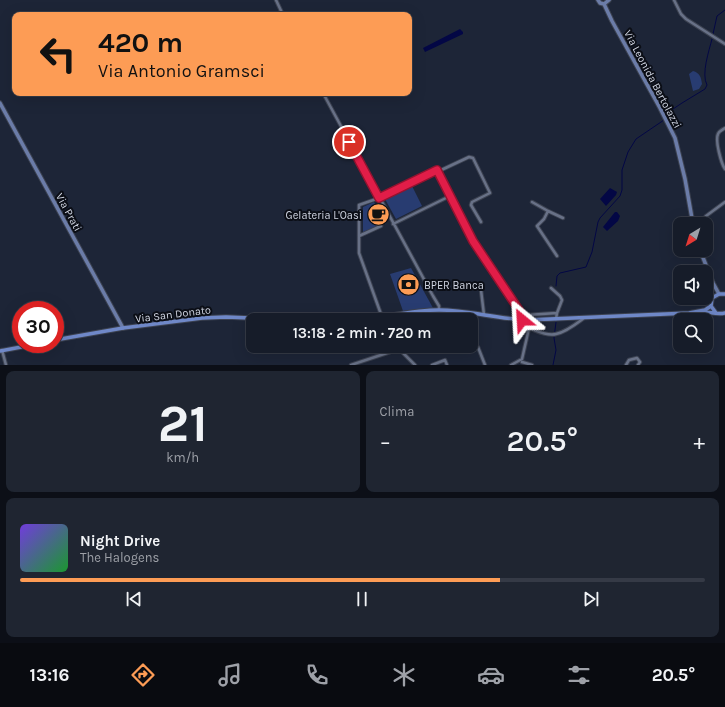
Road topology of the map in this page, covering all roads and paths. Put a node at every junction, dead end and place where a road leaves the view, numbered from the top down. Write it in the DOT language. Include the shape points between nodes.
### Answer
graph roads {
  1 [pos="276,0"];
  2 [pos="598,0"];
  3 [pos="674,0"];
  4 [pos="609,1"];
  5 [pos="604,4"];
  6 [pos="282,12"];
  7 [pos="609,15"];
  8 [pos="725,44"];
  9 [pos="326,96"];
  10 [pos="0,103"];
  11 [pos="725,128"];
  12 [pos="725,169"];
  13 [pos="437,172"];
  14 [pos="450,196"];
  15 [pos="379,198"];
  16 [pos="532,202"];
  17 [pos="725,202"];
  18 [pos="548,210"];
  19 [pos="692,217"];
  20 [pos="705,217"];
  21 [pos="563,218"];
  22 [pos="480,222"];
  23 [pos="393,224"];
  24 [pos="381,226"];
  25 [pos="359,236"];
  26 [pos="557,256"];
  27 [pos="713,285"];
  28 [pos="475,287"];
  29 [pos="551,288"];
  30 [pos="719,294"];
  31 [pos="725,294"];
  32 [pos="713,297"];
  33 [pos="711,306"];
  34 [pos="439,310"];
  35 [pos="424,311"];
  36 [pos="462,312"];
  37 [pos="696,312"];
  38 [pos="381,313"];
  39 [pos="414,313"];
  40 [pos="557,313"];
  41 [pos="716,313"];
  42 [pos="725,313"];
  43 [pos="484,315"];
  44 [pos="585,317"];
  45 [pos="246,318"];
  46 [pos="556,318"];
  47 [pos="522,319"];
  48 [pos="533,320"];
  49 [pos="123,328"];
  50 [pos="529,328"];
  51 [pos="64,338"];
  52 [pos="478,347"];
  53 [pos="12,349"];
  54 [pos="1,351"];
  55 [pos="387,353"];
  56 [pos="403,353"];
  57 [pos="522,362"];
  58 [pos="6,365"];
  59 [pos="351,365"];
  60 [pos="415,365"];
  61 [pos="432,365"];
  62 [pos="447,365"];
  63 [pos="485,365"];
  64 [pos="511,365"];
  65 [pos="532,365"];
  66 [pos="626,365"];
  67 [pos="638,365"];
  1 -- 6 [label="street"];
  2 -- 5 [label="street"];
  3 -- 8 [label="street" via="686,19"];
  4 -- 5 [label="street"];
  4 -- 7 [label="street, Via Leonida Bertolazzi"];
  5 -- 7 [label="street, Via Leonida Bertolazzi"];
  7 -- 19 [label="street, Via Leonida Bertolazzi" via="675,138"];
  9 -- 15 [label="street"];
  10 -- 49 [label="street, Via Prati"];
  11 -- 12 [label="street" via="718,133 717,141"];
  13 -- 14 [label="street"];
  13 -- 15 [label="street"];
  13 -- 22 [label="street" via="469,157 473,158 490,193 472,202 471,205"];
  14 -- 23 [label="street"];
  14 -- 47 [label="street" via="473,241"];
  15 -- 23 [label="street"];
  15 -- 25 [label="street" via="359,205"];
  16 -- 18 [label="street"];
  17 -- 20 [label="street"];
  18 -- 21 [label="street"];
  18 -- 26 [label="street" via="537,226"];
  23 -- 34 [label="street"];
  24 -- 25 [label="street"];
  25 -- 38 [label="street" via="359,253"];
  27 -- 30 [label="street"];
  28 -- 43 [label="street" via="481,290"];
  29 -- 40 [label="street" via="562,300"];
  30 -- 31 [label="main road"];
  30 -- 32 [label="main road"];
  33 -- 37 [label="main road"];
  33 -- 41 [label="main road"];
  34 -- 35 [label="main road"];
  34 -- 36 [label="main road"];
  35 -- 39 [label="main road"];
  36 -- 43 [label="main road"];
  37 -- 41 [label="main road"];
  37 -- 44 [label="main road"];
  40 -- 46 [label="street"];
  40 -- 47 [label="street"];
  41 -- 42 [label="main road"];
  43 -- 47 [label="main road"];
  44 -- 46 [label="main road"];
  44 -- 50 [label="street" via="554,335"];
  45 -- 49 [label="main road, Via San Donato" via="202,318"];
  46 -- 48 [label="main road"];
  47 -- 48 [label="main road"];
  47 -- 50 [label="street"];
  47 -- 50 [label="street"];
  48 -- 50 [label="street"];
  49 -- 51 [label="main road, Via San Donato"];
  50 -- 57 [label="street"];
  52 -- 63 [label="street"];
  53 -- 54 [label="main road"];
  54 -- 58 [label="street"];
  55 -- 59 [label="street"];
  56 -- 60 [label="street"];
  57 -- 64 [label="street"];
  57 -- 65 [label="street"];
  61 -- 62 [label="street" via="445,360"];
  66 -- 67 [label="street" via="629,360 637,358 640,362"];
}
